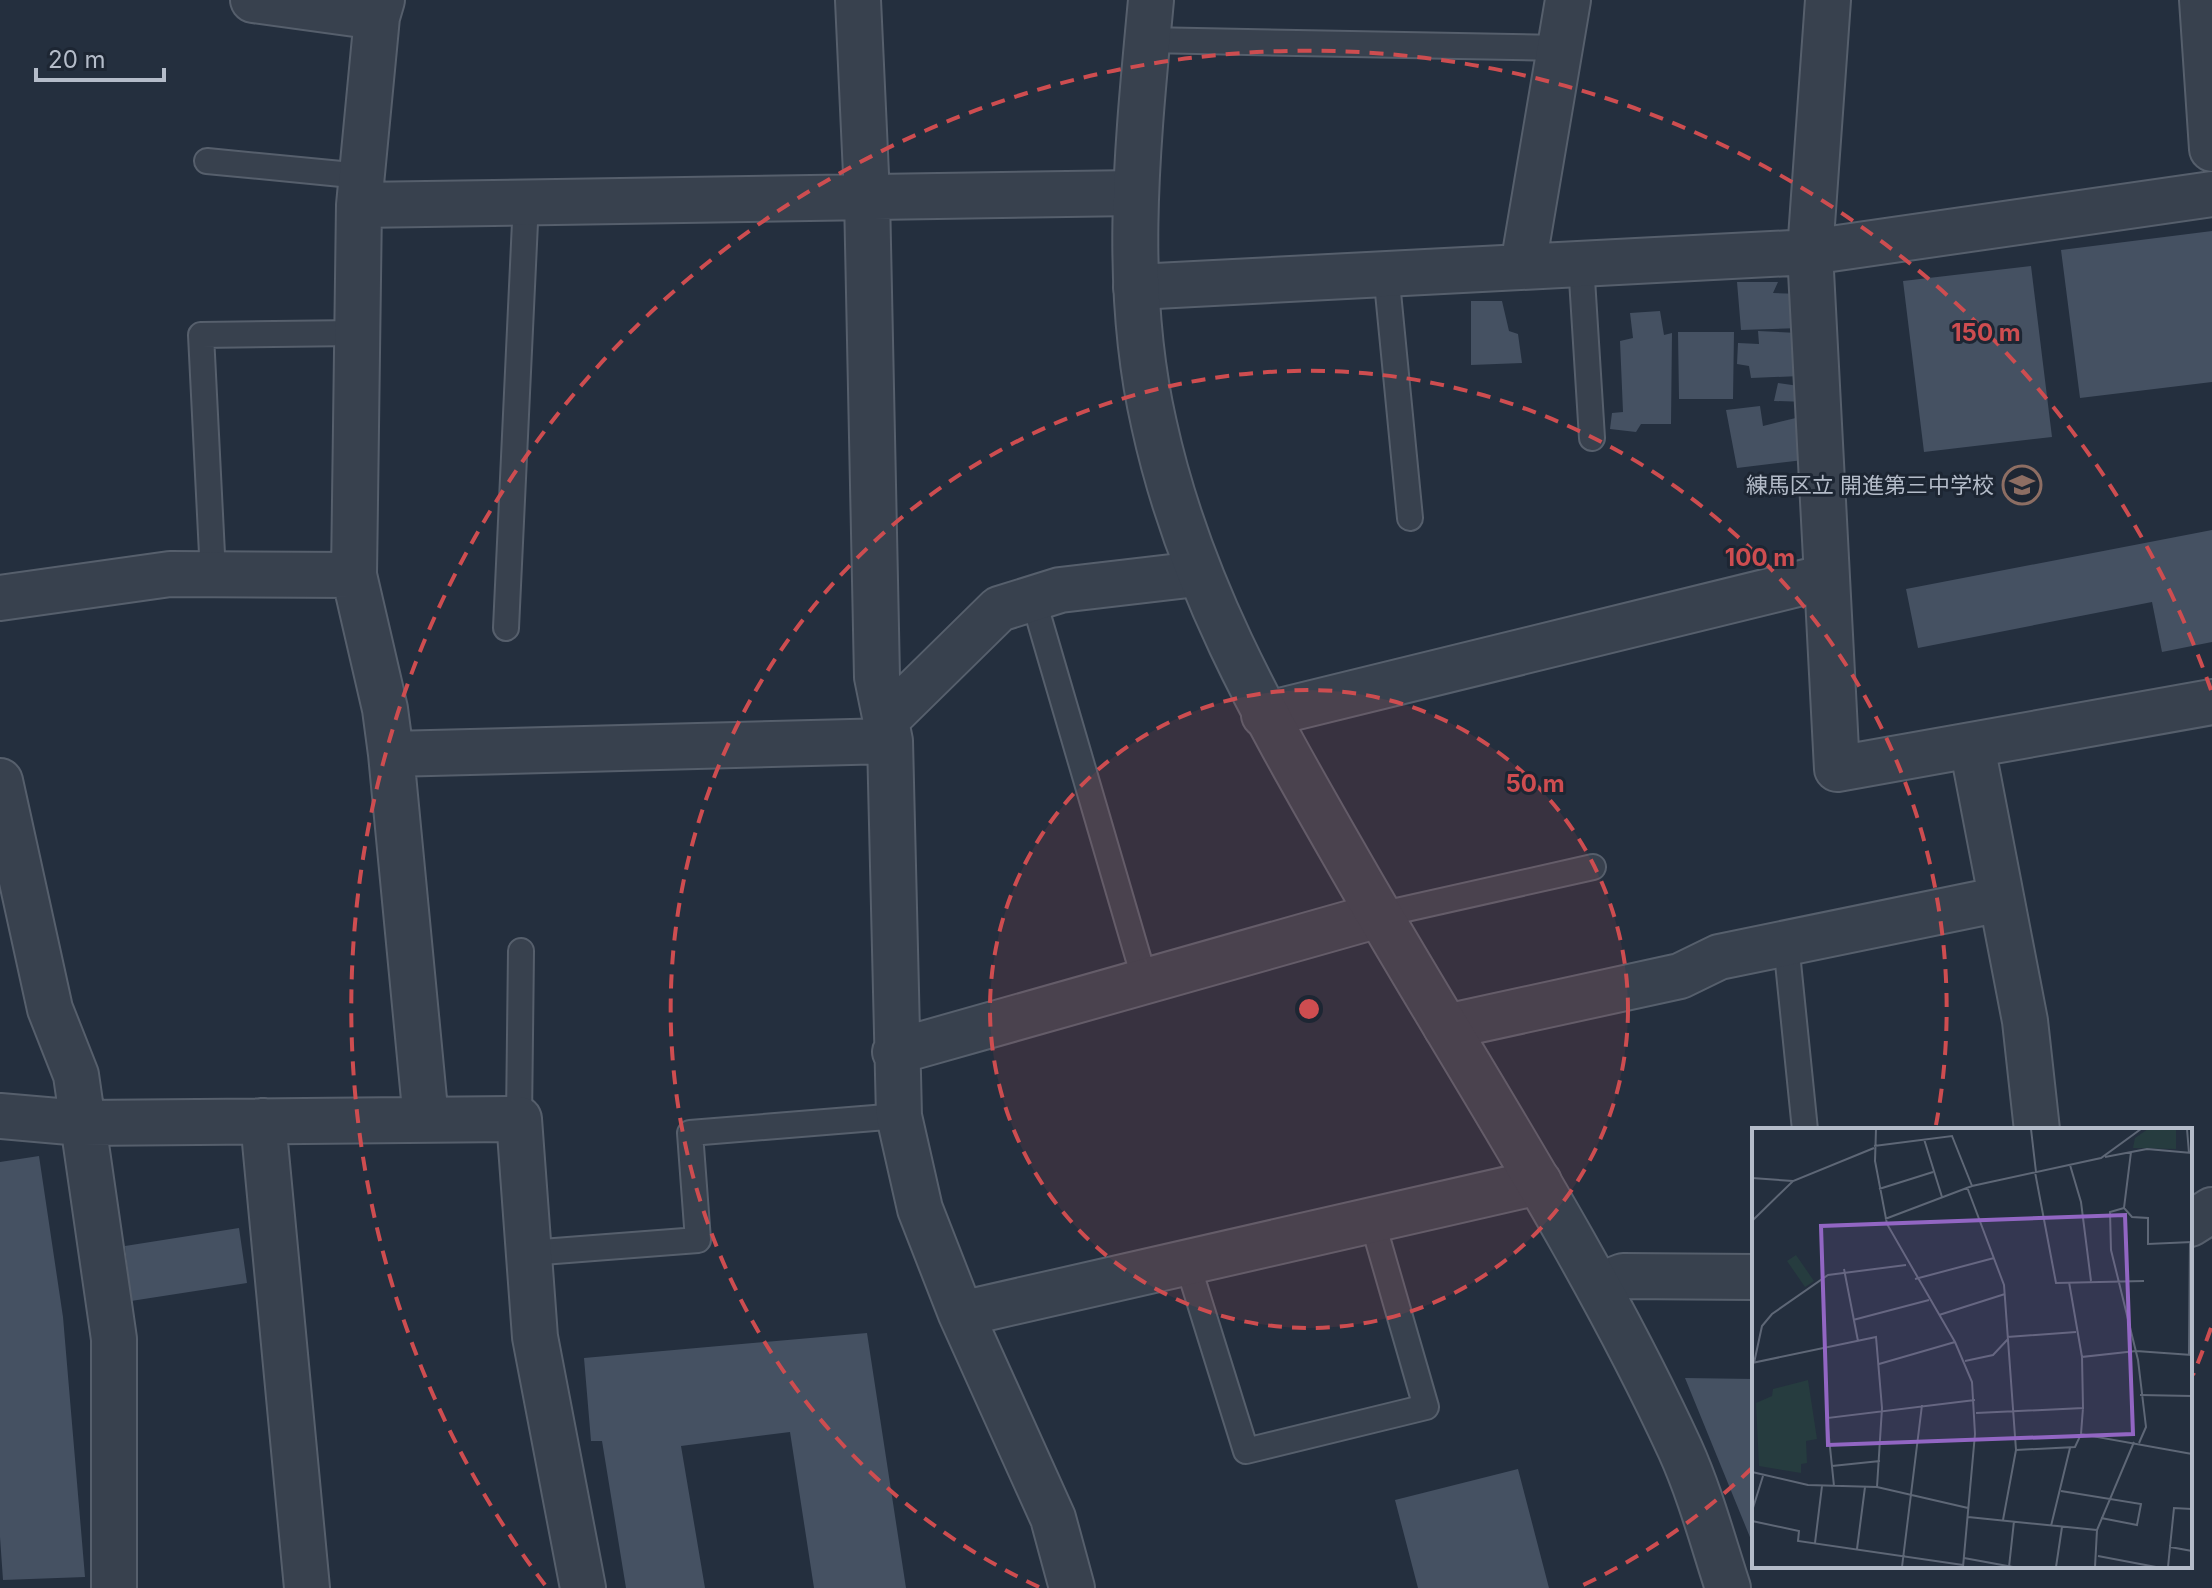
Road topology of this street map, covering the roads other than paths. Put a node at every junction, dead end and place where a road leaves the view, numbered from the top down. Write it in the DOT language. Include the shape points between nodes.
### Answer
graph roads {
  1 [pos="253,0"];
  2 [pos="858,0"];
  3 [pos="1568,0"];
  4 [pos="1828,0"];
  5 [pos="2202,0"];
  6 [pos="379,9"];
  7 [pos="1149,20"];
  8 [pos="1560,48"];
  9 [pos="2212,149"];
  10 [pos="207,161"];
  11 [pos="360,191"];
  12 [pos="1135,193"];
  13 [pos="2212,194"];
  14 [pos="867,196"];
  15 [pos="526,201"];
  16 [pos="1810,252"];
  17 [pos="1581,263"];
  18 [pos="1523,266"];
  19 [pos="1386,272"];
  20 [pos="1136,287"];
  21 [pos="356,333"];
  22 [pos="1592,438"];
  23 [pos="1410,518"];
  24 [pos="213,574"];
  25 [pos="1197,574"];
  26 [pos="354,575"];
  27 [pos="1826,577"];
  28 [pos="0,598"];
  29 [pos="1033,598"];
  30 [pos="506,628"];
  31 [pos="2212,702"];
  32 [pos="1264,715"];
  33 [pos="888,731"];
  34 [pos="1972,746"];
  35 [pos="391,754"];
  36 [pos="0,781"];
  37 [pos="1593,867"];
  38 [pos="2001,899"];
  39 [pos="1379,915"];
  40 [pos="1786,943"];
  41 [pos="521,951"];
  42 [pos="1145,981"];
  43 [pos="1446,1027"];
  44 [pos="895,1052"];
  45 [pos="0,1116"];
  46 [pos="899,1116"];
  47 [pos="519,1119"];
  48 [pos="426,1120"];
  49 [pos="263,1121"];
  50 [pos="81,1123"];
  51 [pos="1805,1128"];
  52 [pos="2037,1128"];
  53 [pos="1539,1182"];
  54 [pos="2212,1210"];
  55 [pos="1372,1220"];
  56 [pos="2192,1223"];
  57 [pos="529,1253"];
  58 [pos="1187,1262"];
  59 [pos="1752,1277"];
  60 [pos="1600,1285"];
  61 [pos="961,1314"];
  62 [pos="114,1588"];
  63 [pos="307,1588"];
  64 [pos="583,1588"];
  65 [pos="1072,1588"];
  66 [pos="1728,1588"];
  1 -- 6 [label="street"];
  2 -- 14 [label="street"];
  3 -- 8 [label="street"];
  4 -- 16 [label="street"];
  5 -- 9 [label="street"];
  6 -- 11 [label="street"];
  7 -- 8 [label="lane"];
  7 -- 12 [label="street"];
  8 -- 18 [label="street"];
  10 -- 11 [label="lane"];
  11 -- 15 [label="street"];
  11 -- 21 [label="street"];
  12 -- 14 [label="street"];
  12 -- 20 [label="street"];
  13 -- 16 [label="street"];
  14 -- 15 [label="street"];
  14 -- 33 [label="street" via="877,677"];
  15 -- 30 [label="lane"];
  16 -- 17 [label="street"];
  16 -- 27 [label="street"];
  17 -- 18 [label="street"];
  17 -- 22 [label="lane"];
  18 -- 19 [label="street"];
  19 -- 20 [label="street"];
  19 -- 23 [label="lane"];
  20 -- 25 [label="street" via="1152,419"];
  21 -- 24 [label="lane" via="201,335"];
  21 -- 26 [label="street"];
  24 -- 26 [label="street"];
  24 -- 28 [label="street" via="170,574"];
  25 -- 29 [label="street" via="1060,590"];
  25 -- 32 [label="street"];
  26 -- 35 [label="street"];
  27 -- 32 [label="street"];
  27 -- 34 [label="street" via="1837,769"];
  29 -- 33 [label="street" via="999,609"];
  29 -- 42 [label="lane"];
  31 -- 34 [label="street"];
  32 -- 39 [label="street"];
  33 -- 35 [label="street"];
  33 -- 44 [label="street"];
  34 -- 38 [label="street"];
  35 -- 48 [label="street"];
  36 -- 50 [label="street" via="50,1009 76,1075"];
  37 -- 39 [label="lane"];
  38 -- 40 [label="street"];
  38 -- 52 [label="street" via="2025,1021"];
  39 -- 42 [label="street"];
  39 -- 43 [label="street"];
  40 -- 43 [label="street" via="1719,957 1680,976"];
  40 -- 51 [label="lane"];
  41 -- 47 [label="lane"];
  42 -- 44 [label="street"];
  43 -- 53 [label="street"];
  44 -- 46 [label="street"];
  45 -- 50 [label="street"];
  46 -- 57 [label="lane" via="690,1133 698,1240"];
  46 -- 61 [label="street" via="920,1209"];
  47 -- 48 [label="street"];
  47 -- 57 [label="street"];
  48 -- 49 [label="street"];
  49 -- 50 [label="street"];
  49 -- 63 [label="street"];
  50 -- 62 [label="street" via="114,1339"];
  53 -- 55 [label="street"];
  53 -- 60 [label="street"];
  54 -- 56 [label="street"];
  55 -- 58 [label="street"];
  55 -- 58 [label="lane" via="1426,1407 1246,1451"];
  57 -- 64 [label="street" via="535,1337"];
  58 -- 61 [label="street"];
  59 -- 60 [label="street" via="1623,1276"];
  60 -- 66 [label="street" via="1682,1453"];
  61 -- 65 [label="street" via="1053,1518"];
}
